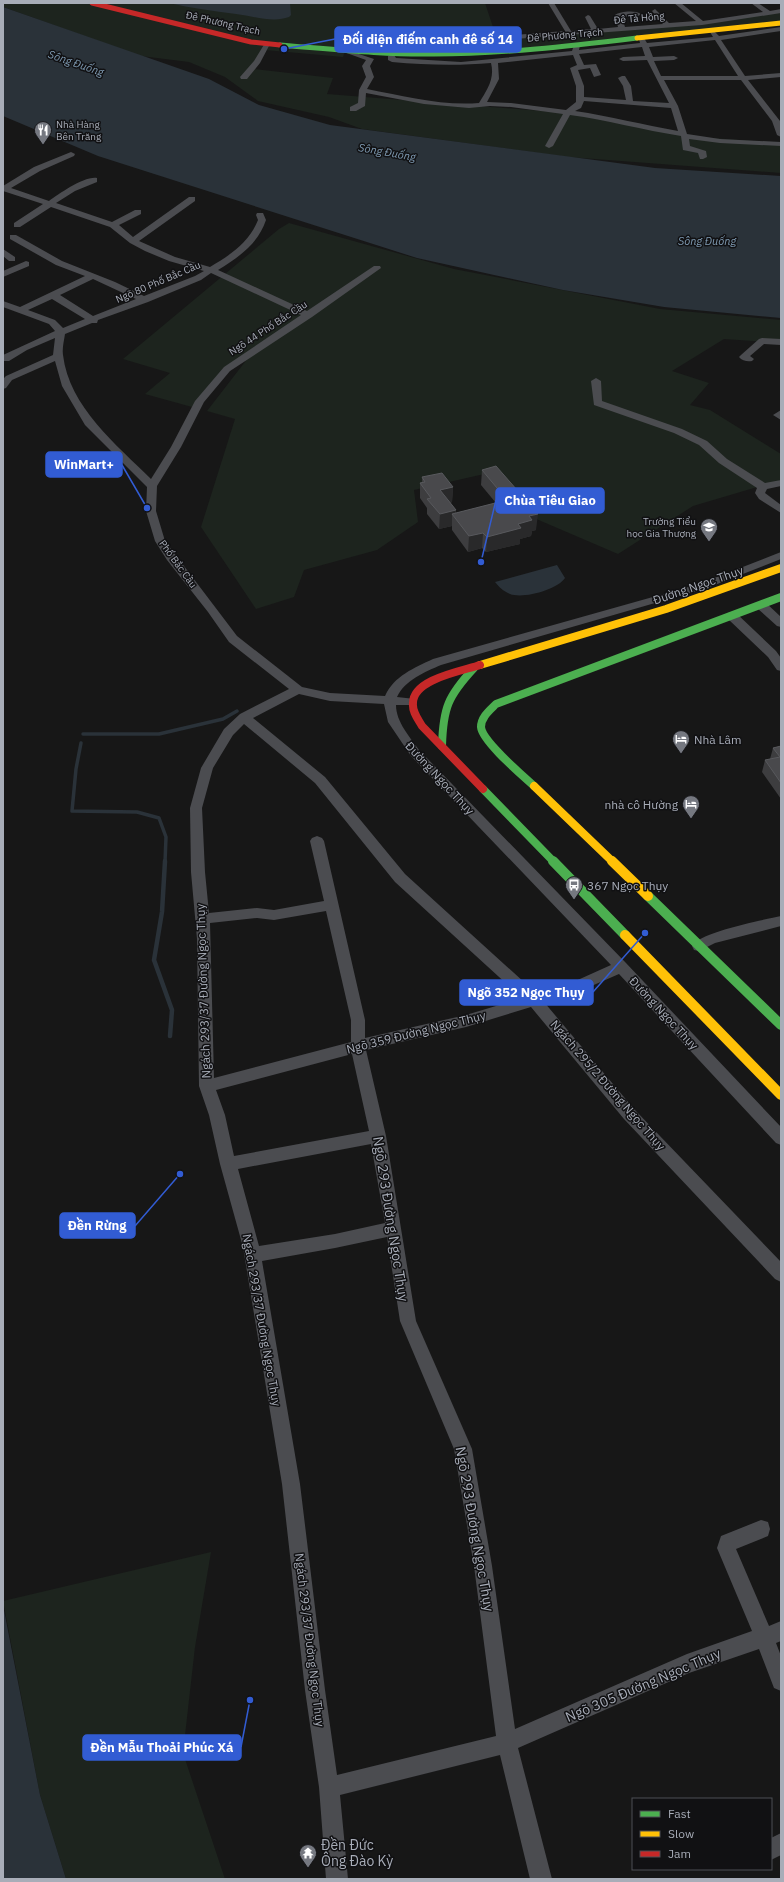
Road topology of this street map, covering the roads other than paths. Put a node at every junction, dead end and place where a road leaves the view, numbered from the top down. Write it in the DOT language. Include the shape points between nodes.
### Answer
graph roads {
  1 [pos="92,3"];
  2 [pos="551,3"];
  3 [pos="677,3"];
  4 [pos="754,3"];
  5 [pos="655,11"];
  6 [pos="781,11"];
  7 [pos="769,13"];
  8 [pos="638,14"];
  9 [pos="588,17"];
  10 [pos="743,18"];
  11 [pos="781,18"];
  12 [pos="702,23"];
  13 [pos="781,23"];
  14 [pos="668,26"];
  15 [pos="781,29"];
  16 [pos="622,30"];
  17 [pos="596,32"];
  18 [pos="570,34"];
  19 [pos="714,34"];
  20 [pos="529,36"];
  21 [pos="661,37"];
  22 [pos="643,42"];
  23 [pos="267,44"];
  24 [pos="576,48"];
  25 [pos="531,49"];
  26 [pos="345,51"];
  27 [pos="478,53"];
  28 [pos="405,54"];
  29 [pos="465,54"];
  30 [pos="392,56"];
  31 [pos="650,58"];
  32 [pos="674,58"];
  33 [pos="622,59"];
  34 [pos="370,60"];
  35 [pos="494,61"];
  36 [pos="461,64"];
  37 [pos="581,67"];
  38 [pos="597,75"];
  39 [pos="781,75"];
  40 [pos="244,77"];
  41 [pos="622,78"];
  42 [pos="659,78"];
  43 [pos="743,78"];
  44 [pos="363,90"];
  45 [pos="581,99"];
  46 [pos="630,103"];
  47 [pos="482,104"];
  48 [pos="674,108"];
  49 [pos="353,109"];
  50 [pos="567,114"];
  51 [pos="684,135"];
  52 [pos="781,135"];
  53 [pos="781,144"];
  54 [pos="549,146"];
  55 [pos="71,154"];
  56 [pos="703,157"];
  57 [pos="94,180"];
  58 [pos="4,188"];
  59 [pos="192,199"];
  60 [pos="50,204"];
  61 [pos="138,212"];
  62 [pos="260,215"];
  63 [pos="17,225"];
  64 [pos="113,225"];
  65 [pos="13,237"];
  66 [pos="133,241"];
  67 [pos="3,252"];
  68 [pos="12,259"];
  69 [pos="26,264"];
  70 [pos="377,268"];
  71 [pos="211,270"];
  72 [pos="3,274"];
  73 [pos="91,277"];
  74 [pos="53,295"];
  75 [pos="145,300"];
  76 [pos="3,304"];
  77 [pos="21,310"];
  78 [pos="309,315"];
  79 [pos="94,321"];
  80 [pos="60,334"];
  81 [pos="781,342"];
  82 [pos="58,356"];
  83 [pos="3,358"];
  84 [pos="749,359"];
  85 [pos="596,381"];
  86 [pos="3,386"];
  87 [pos="781,413"];
  88 [pos="781,417"];
  89 [pos="781,483"];
  90 [pos="152,486"];
  91 [pos="763,487"];
  92 [pos="781,510"];
  93 [pos="781,555"];
  94 [pos="781,568"];
  95 [pos="781,597"];
  96 [pos="760,605"];
  97 [pos="732,616"];
  98 [pos="781,623"];
  99 [pos="476,666"];
  100 [pos="781,667"];
  101 [pos="298,690"];
  102 [pos="390,700"];
  103 [pos="411,702"];
  104 [pos="244,717"];
  105 [pos="442,746"];
  106 [pos="317,841"];
  107 [pos="333,905"];
  108 [pos="202,919"];
  109 [pos="781,922"];
  110 [pos="699,946"];
  111 [pos="621,967"];
  112 [pos="534,1000"];
  113 [pos="781,1025"];
  114 [pos="358,1046"];
  115 [pos="207,1086"];
  116 [pos="781,1095"];
  117 [pos="378,1136"];
  118 [pos="781,1138"];
  119 [pos="228,1164"];
  120 [pos="394,1228"];
  121 [pos="253,1255"];
  122 [pos="781,1274"];
  123 [pos="761,1529"];
  124 [pos="773,1634"];
  125 [pos="781,1681"];
  126 [pos="507,1742"];
  127 [pos="329,1787"];
  128 [pos="781,1844"];
  129 [pos="772,1848"];
  130 [pos="338,1879"];
  131 [pos="541,1879"];
  1 -- 23 [label="main road, Đê Phương Trạch"];
  2 -- 18 [label="street"];
  3 -- 12 [label="street"];
  4 -- 7 [label="street"];
  5 -- 14 [label="street"];
  6 -- 7 [label="street, Đê Tả Hồng"];
  7 -- 10 [label="street, Đê Tả Hồng"];
  8 -- 16 [label="street" via="618,15"];
  9 -- 17 [label="street"];
  10 -- 11 [label="street"];
  10 -- 12 [label="street, Đê Tả Hồng"];
  12 -- 14 [label="street, Đê Tả Hồng"];
  12 -- 21 [label="street"];
  13 -- 19 [label="main road, Đê Phương Trạch"];
  14 -- 16 [label="street, Đê Tả Hồng"];
  15 -- 19 [label="street"];
  16 -- 17 [label="street, Đê Tả Hồng"];
  17 -- 18 [label="street, Đê Tả Hồng"];
  18 -- 20 [label="street, Đê Tả Hồng"];
  19 -- 21 [label="main road, Đê Phương Trạch"];
  19 -- 22 [label="street" via="689,42"];
  19 -- 43 [label="street"];
  20 -- 25 [label="street"];
  20 -- 27 [label="street, Đê Tả Hồng" via="501,38"];
  21 -- 22 [label="main road, Đê Phương Trạch"];
  22 -- 24 [label="main road, Đê Phương Trạch"];
  22 -- 31 [label="street"];
  23 -- 26 [label="main road, Đê Phương Trạch"];
  23 -- 40 [label="street" via="262,57"];
  24 -- 25 [label="main road, Đê Phương Trạch"];
  24 -- 35 [label="street"];
  24 -- 37 [label="street"];
  25 -- 27 [label="main road, Đê Phương Trạch"];
  26 -- 28 [label="main road, Đê Phương Trạch"];
  26 -- 34 [label="street"];
  27 -- 29 [label="main road, Đê Phương Trạch"];
  28 -- 29 [label="main road, Đê Phương Trạch"];
  28 -- 30 [label="street"];
  29 -- 36 [label="street" via="466,57"];
  30 -- 34 [label="street"];
  30 -- 36 [label="street" via="392,60 411,63"];
  31 -- 32 [label="street"];
  31 -- 33 [label="street"];
  31 -- 42 [label="street"];
  34 -- 44 [label="street" via="366,66 370,77"];
  35 -- 36 [label="street"];
  35 -- 47 [label="street" via="498,72 495,83"];
  37 -- 38 [label="street" via="593,66"];
  37 -- 45 [label="street" via="574,68"];
  39 -- 43 [label="street"];
  41 -- 46 [label="street" via="627,86"];
  42 -- 43 [label="street"];
  42 -- 48 [label="street"];
  43 -- 52 [label="street" via="776,121"];
  44 -- 47 [label="street" via="424,102 469,106"];
  44 -- 49 [label="street" via="362,104"];
  45 -- 46 [label="street"];
  45 -- 50 [label="street" via="578,106"];
  46 -- 48 [label="street"];
  47 -- 50 [label="street" via="511,105"];
  48 -- 51 [label="street"];
  50 -- 51 [label="street" via="608,118"];
  50 -- 54 [label="street"];
  51 -- 53 [label="street" via="720,141"];
  51 -- 56 [label="street" via="686,148 702,151"];
  55 -- 58 [label="street" via="37,169"];
  57 -- 60 [label="street" via="72,189"];
  58 -- 60 [label="street, Ngõ 80 Phố Bắc Cầu"];
  59 -- 66 [label="street"];
  60 -- 63 [label="street"];
  60 -- 64 [label="street, Ngõ 80 Phố Bắc Cầu"];
  61 -- 64 [label="street"];
  62 -- 71 [label="street" via="262,220 257,232 243,248"];
  64 -- 66 [label="street, Ngõ 80 Phố Bắc Cầu"];
  65 -- 73 [label="street" via="59,263"];
  66 -- 71 [label="street, Ngõ 80 Phố Bắc Cầu" via="172,259"];
  67 -- 68 [label="street"];
  69 -- 72 [label="street"];
  70 -- 78 [label="street, Ngõ 44 Phố Bắc Cầu"];
  71 -- 75 [label="street, Ngõ 80 Phố Bắc Cầu"];
  71 -- 78 [label="street"];
  73 -- 74 [label="street"];
  73 -- 75 [label="street"];
  74 -- 77 [label="street"];
  74 -- 79 [label="street"];
  75 -- 79 [label="street, Ngõ 80 Phố Bắc Cầu"];
  76 -- 77 [label="street"];
  77 -- 80 [label="street" via="52,322 59,328"];
  78 -- 90 [label="street, Ngõ 44 Phố Bắc Cầu" via="227,369 200,401"];
  79 -- 80 [label="street, Ngõ 80 Phố Bắc Cầu"];
  80 -- 82 [label="street"];
  80 -- 83 [label="street, Ngõ 80 Phố Bắc Cầu" via="24,348 6,359"];
  81 -- 84 [label="street" via="762,341 744,357"];
  82 -- 86 [label="street" via="9,378"];
  82 -- 90 [label="street" via="67,386 89,423"];
  85 -- 91 [label="street" via="597,403 678,431 703,443 723,461"];
  87 -- 88 [label="street" via="778,415"];
  89 -- 91 [label="street"];
  90 -- 101 [label="street, Phố Bắc Cầu" via="151,511 155,529 171,558 233,639"];
  91 -- 92 [label="street" via="760,492 763,497"];
  93 -- 102 [label="street, Đường Ngọc Thụy" via="696,588 446,659 406,678 396,686"];
  94 -- 99 [label="main road, Đường Ngọc Thụy" via="666,609"];
  95 -- 96 [label="main road"];
  96 -- 97 [label="main road"];
  96 -- 98 [label="street"];
  97 -- 100 [label="street" via="772,654"];
  97 -- 110 [label="main road" via="496,704 485,714 481,723 485,740"];
  99 -- 103 [label="main road, Đường Ngọc Thụy" via="424,685 413,695"];
  99 -- 105 [label="main road, Đường Ngọc Thụy" via="454,689 444,707"];
  101 -- 102 [label="street, Phố Bắc Cầu" via="330,697"];
  101 -- 104 [label="street, Ngách 293/37 Đường Ngọc Thụy"];
  102 -- 103 [label="street, Phố Bắc Cầu"];
  102 -- 111 [label="street, Đường Ngọc Thụy" via="389,710 394,723 415,753"];
  103 -- 105 [label="main road, Đường Ngọc Thụy" via="416,718"];
  104 -- 108 [label="street, Ngách 293/37 Đường Ngọc Thụy" via="228,732 218,747 207,768 196,808"];
  104 -- 112 [label="street, Ngách 295/2 Đường Ngọc Thụy" via="320,780 400,878"];
  105 -- 116 [label="main road, Đường Ngọc Thụy"];
  106 -- 107 [label="street, Ngõ 293 Đường Ngọc Thụy"];
  107 -- 108 [label="street" via="274,915 257,913"];
  107 -- 114 [label="street, Ngõ 293 Đường Ngọc Thụy" via="358,1020"];
  108 -- 115 [label="street, Ngách 293/37 Đường Ngọc Thụy"];
  109 -- 110 [label="street" via="712,939"];
  110 -- 113 [label="main road"];
  111 -- 112 [label="street, Ngõ 359 Đường Ngọc Thụy" via="575,987"];
  111 -- 118 [label="street, Đường Ngọc Thụy"];
  112 -- 114 [label="street, Ngõ 359 Đường Ngọc Thụy" via="466,1021"];
  112 -- 122 [label="street, Ngách 295/2 Đường Ngọc Thụy" via="630,1114"];
  114 -- 115 [label="street, Ngõ 359 Đường Ngọc Thụy"];
  114 -- 117 [label="street, Ngõ 293 Đường Ngọc Thụy"];
  115 -- 119 [label="street, Ngách 293/37 Đường Ngọc Thụy" via="217,1115"];
  117 -- 119 [label="street"];
  117 -- 120 [label="street, Ngõ 293 Đường Ngọc Thụy"];
  119 -- 121 [label="street, Ngách 293/37 Đường Ngọc Thụy"];
  120 -- 121 [label="street"];
  120 -- 126 [label="street, Ngõ 293 Đường Ngọc Thụy" via="408,1321 463,1449 483,1566"];
  121 -- 127 [label="street, Ngách 293/37 Đường Ngọc Thụy" via="291,1484"];
  123 -- 124 [label="street" via="728,1543 726,1548"];
  124 -- 125 [label="street"];
  124 -- 126 [label="street, Ngõ 305 Đường Ngọc Thụy" via="687,1664"];
  126 -- 127 [label="street, Ngõ 305 Đường Ngọc Thụy"];
  126 -- 131 [label="street, Ngõ 293 Đường Ngọc Thụy"];
  127 -- 130 [label="street, Ngách 293/37 Đường Ngọc Thụy"];
  128 -- 129 [label="street"];
}
